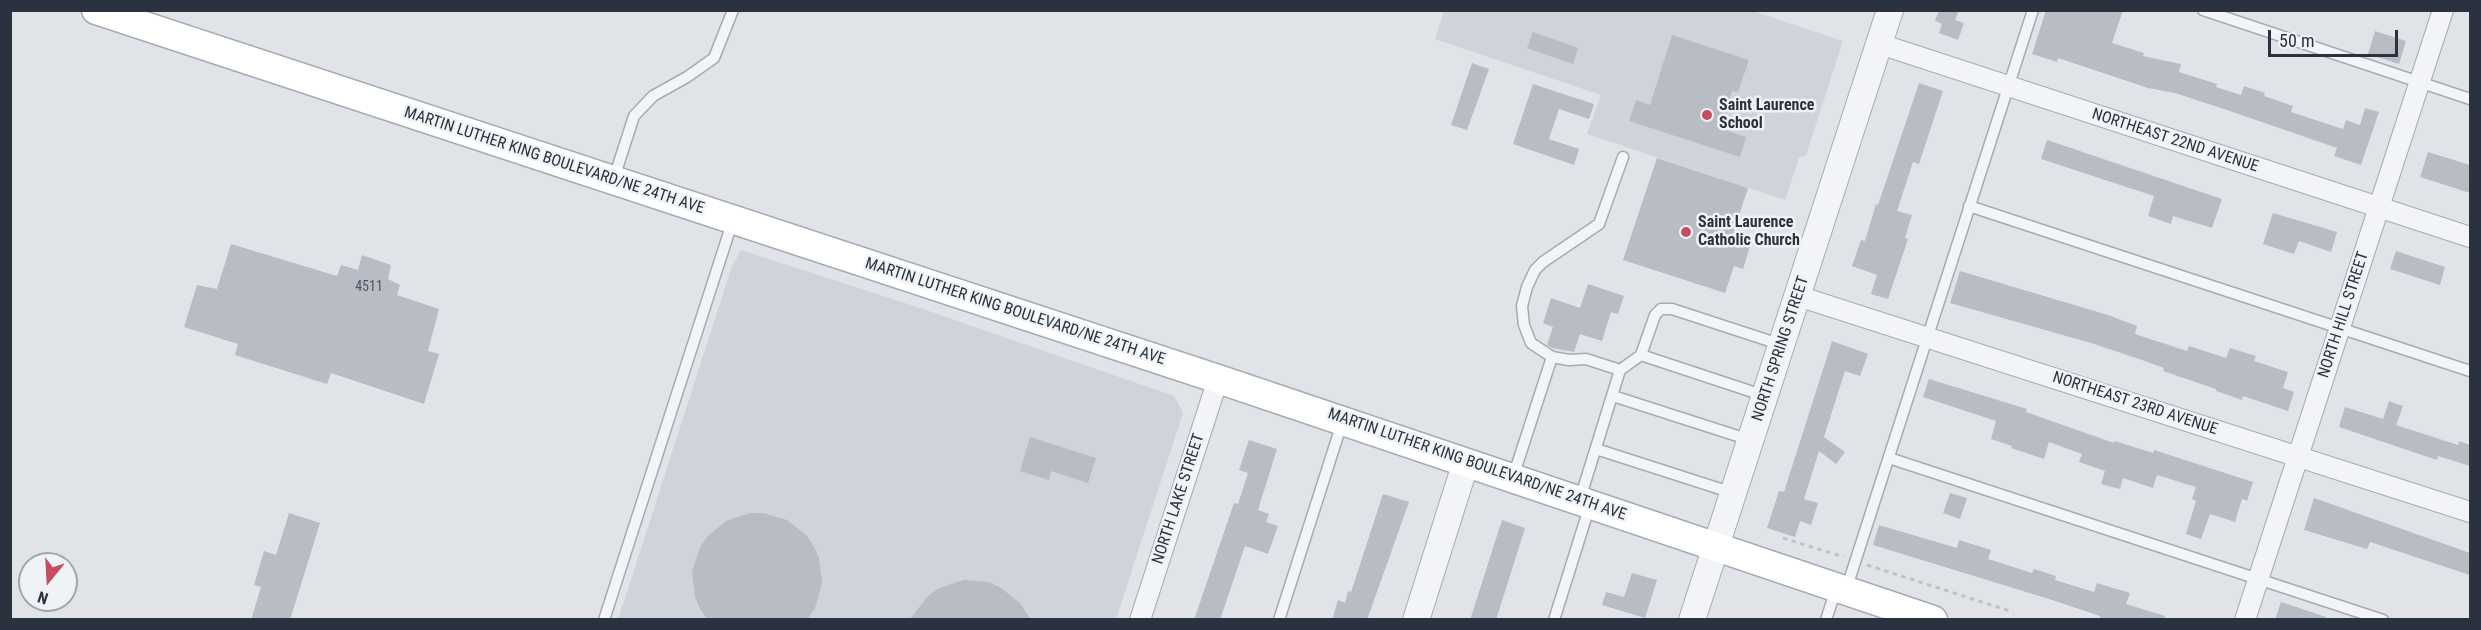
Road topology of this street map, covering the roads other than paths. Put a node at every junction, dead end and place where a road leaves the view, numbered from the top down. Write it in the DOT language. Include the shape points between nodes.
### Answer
graph roads {
  1 [pos="96,10"];
  2 [pos="733,10"];
  3 [pos="1890,10"];
  4 [pos="2033,10"];
  5 [pos="2203,10"];
  6 [pos="2444,10"];
  7 [pos="1880,44"];
  8 [pos="2420,82"];
  9 [pos="2007,86"];
  10 [pos="2470,99"];
  11 [pos="1623,157"];
  12 [pos="613,180"];
  13 [pos="1969,206"];
  14 [pos="2379,208"];
  15 [pos="733,220"];
  16 [pos="2470,237"];
  17 [pos="1798,296"];
  18 [pos="2340,328"];
  19 [pos="1928,337"];
  20 [pos="1782,345"];
  21 [pos="1641,355"];
  22 [pos="1552,357"];
  23 [pos="1620,370"];
  24 [pos="2470,371"];
  25 [pos="1218,379"];
  26 [pos="1613,396"];
  27 [pos="1765,396"];
  28 [pos="1342,420"];
  29 [pos="1750,441"];
  30 [pos="1596,449"];
  31 [pos="2297,456"];
  32 [pos="1889,458"];
  33 [pos="1466,462"];
  34 [pos="1513,477"];
  35 [pos="1733,493"];
  36 [pos="1585,502"];
  37 [pos="2470,512"];
  38 [pos="1716,546"];
  39 [pos="2258,579"];
  40 [pos="1841,589"];
  41 [pos="604,620"];
  42 [pos="1140,620"];
  43 [pos="1279,620"];
  44 [pos="1416,620"];
  45 [pos="1554,620"];
  46 [pos="1692,620"];
  47 [pos="1826,620"];
  48 [pos="1933,620"];
  49 [pos="2245,620"];
  50 [pos="2383,620"];
  1 -- 12 [label="main road, MARTIN LUTHER KING BOULEVARD/NE 24TH AVE"];
  2 -- 12 [label="lane" via="714,58 653,96 634,116"];
  3 -- 7 [label="street, NORTH SPRING STREET"];
  4 -- 9 [label="lane"];
  5 -- 8 [label="lane"];
  6 -- 8 [label="street, NORTH HILL STREET"];
  7 -- 9 [label="street, NORTHEAST 22ND AVENUE"];
  7 -- 17 [label="street, NORTH SPRING STREET"];
  8 -- 10 [label="lane"];
  8 -- 14 [label="street, NORTH HILL STREET"];
  9 -- 13 [label="lane"];
  9 -- 14 [label="street, NORTHEAST 22ND AVENUE"];
  11 -- 22 [label="lane" via="1599,224 1543,262 1527,287 1522,306 1524,325 1531,343"];
  12 -- 15 [label="main road, MARTIN LUTHER KING BOULEVARD/NE 24TH AVE"];
  13 -- 18 [label="lane"];
  13 -- 19 [label="lane"];
  14 -- 16 [label="street, NORTHEAST 22ND AVENUE"];
  14 -- 18 [label="street, NORTH HILL STREET"];
  15 -- 25 [label="main road, MARTIN LUTHER KING BOULEVARD/NE 24TH AVE"];
  15 -- 41 [label="lane"];
  17 -- 19 [label="street, NORTHEAST 23RD AVENUE"];
  17 -- 20 [label="street, NORTH SPRING STREET"];
  18 -- 24 [label="lane"];
  18 -- 31 [label="street, NORTH HILL STREET"];
  19 -- 31 [label="street, NORTHEAST 23RD AVENUE"];
  19 -- 32 [label="lane"];
  20 -- 21 [label="lane" via="1672,309 1661,309 1655,315"];
  20 -- 27 [label="street, NORTH SPRING STREET"];
  21 -- 23 [label="lane"];
  21 -- 27 [label="lane"];
  22 -- 23 [label="lane" via="1586,359"];
  22 -- 34 [label="lane"];
  23 -- 26 [label="lane"];
  25 -- 28 [label="main road, MARTIN LUTHER KING BOULEVARD/NE 24TH AVE"];
  25 -- 42 [label="street, NORTH LAKE STREET"];
  26 -- 29 [label="lane"];
  26 -- 30 [label="lane"];
  27 -- 29 [label="street, NORTH SPRING STREET"];
  28 -- 33 [label="main road, MARTIN LUTHER KING BOULEVARD/NE 24TH AVE"];
  28 -- 43 [label="lane"];
  29 -- 35 [label="street, NORTH SPRING STREET"];
  30 -- 35 [label="lane"];
  30 -- 36 [label="lane"];
  31 -- 37 [label="street, NORTHEAST 23RD AVENUE"];
  31 -- 39 [label="street, NORTH HILL STREET"];
  32 -- 39 [label="lane"];
  32 -- 40 [label="lane" via="1855,561"];
  33 -- 34 [label="main road, MARTIN LUTHER KING BOULEVARD/NE 24TH AVE"];
  33 -- 44 [label="street"];
  34 -- 36 [label="main road, MARTIN LUTHER KING BOULEVARD/NE 24TH AVE"];
  35 -- 38 [label="street, NORTH SPRING STREET"];
  36 -- 38 [label="main road, MARTIN LUTHER KING BOULEVARD/NE 24TH AVE"];
  36 -- 45 [label="lane"];
  38 -- 40 [label="main road, MARTIN LUTHER KING BOULEVARD/NE 24TH AVE"];
  38 -- 46 [label="street, NORTH SPRING STREET"];
  39 -- 49 [label="street, NORTH HILL STREET"];
  39 -- 50 [label="lane"];
  40 -- 47 [label="lane"];
  40 -- 48 [label="main road, MARTIN LUTHER KING BOULEVARD/NE 24TH AVE"];
}
